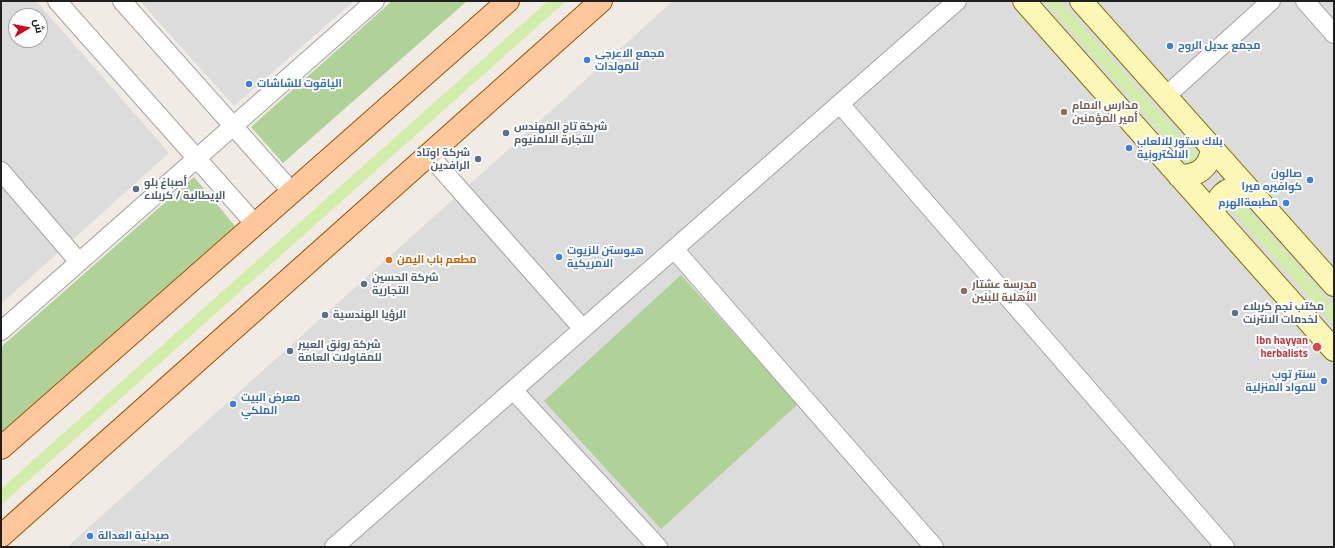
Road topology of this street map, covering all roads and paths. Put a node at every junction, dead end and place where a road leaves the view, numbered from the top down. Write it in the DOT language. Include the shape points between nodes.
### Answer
graph roads {
  1 [pos="57,1"];
  2 [pos="375,1"];
  3 [pos="508,1"];
  4 [pos="601,1"];
  5 [pos="957,1"];
  6 [pos="1024,1"];
  7 [pos="1081,1"];
  8 [pos="1271,1"];
  9 [pos="1305,1"];
  10 [pos="130,4"];
  11 [pos="1334,34"];
  12 [pos="1166,96"];
  13 [pos="840,104"];
  14 [pos="233,126"];
  15 [pos="1212,149"];
  16 [pos="428,155"];
  17 [pos="196,158"];
  18 [pos="1,171"];
  19 [pos="1179,176"];
  20 [pos="1246,186"];
  21 [pos="292,192"];
  22 [pos="1214,215"];
  23 [pos="255,224"];
  24 [pos="674,249"];
  25 [pos="79,262"];
  26 [pos="1334,285"];
  27 [pos="583,329"];
  28 [pos="1,330"];
  29 [pos="1334,350"];
  30 [pos="513,390"];
  31 [pos="1,448"];
  32 [pos="1,536"];
  33 [pos="334,547"];
  34 [pos="658,547"];
  35 [pos="934,547"];
  36 [pos="1225,547"];
  1 -- 17 [label="street"];
  2 -- 14 [label="street"];
  3 -- 21 [label="main road"];
  4 -- 16 [label="main road"];
  5 -- 13 [label="street"];
  6 -- 19 [label="main road"];
  7 -- 12 [label="main road"];
  8 -- 12 [label="street"];
  9 -- 11 [label="street"];
  10 -- 14 [label="street"];
  12 -- 15 [label="main road"];
  13 -- 24 [label="street"];
  13 -- 36 [label="street"];
  14 -- 17 [label="street"];
  14 -- 21 [label="street"];
  15 -- 19 [label="main road" via="1206,166 1198,173"];
  15 -- 20 [label="main road"];
  16 -- 27 [label="street"];
  16 -- 32 [label="main road"];
  17 -- 23 [label="street"];
  17 -- 25 [label="street"];
  18 -- 25 [label="street"];
  19 -- 22 [label="main road"];
  20 -- 22 [label="main road" via="1236,186 1220,196 1215,205"];
  20 -- 26 [label="main road"];
  21 -- 23 [label="main road"];
  22 -- 29 [label="main road"];
  23 -- 31 [label="main road"];
  24 -- 27 [label="street"];
  24 -- 35 [label="street"];
  25 -- 28 [label="street"];
  27 -- 30 [label="street"];
  30 -- 33 [label="street"];
  30 -- 34 [label="street"];
}
